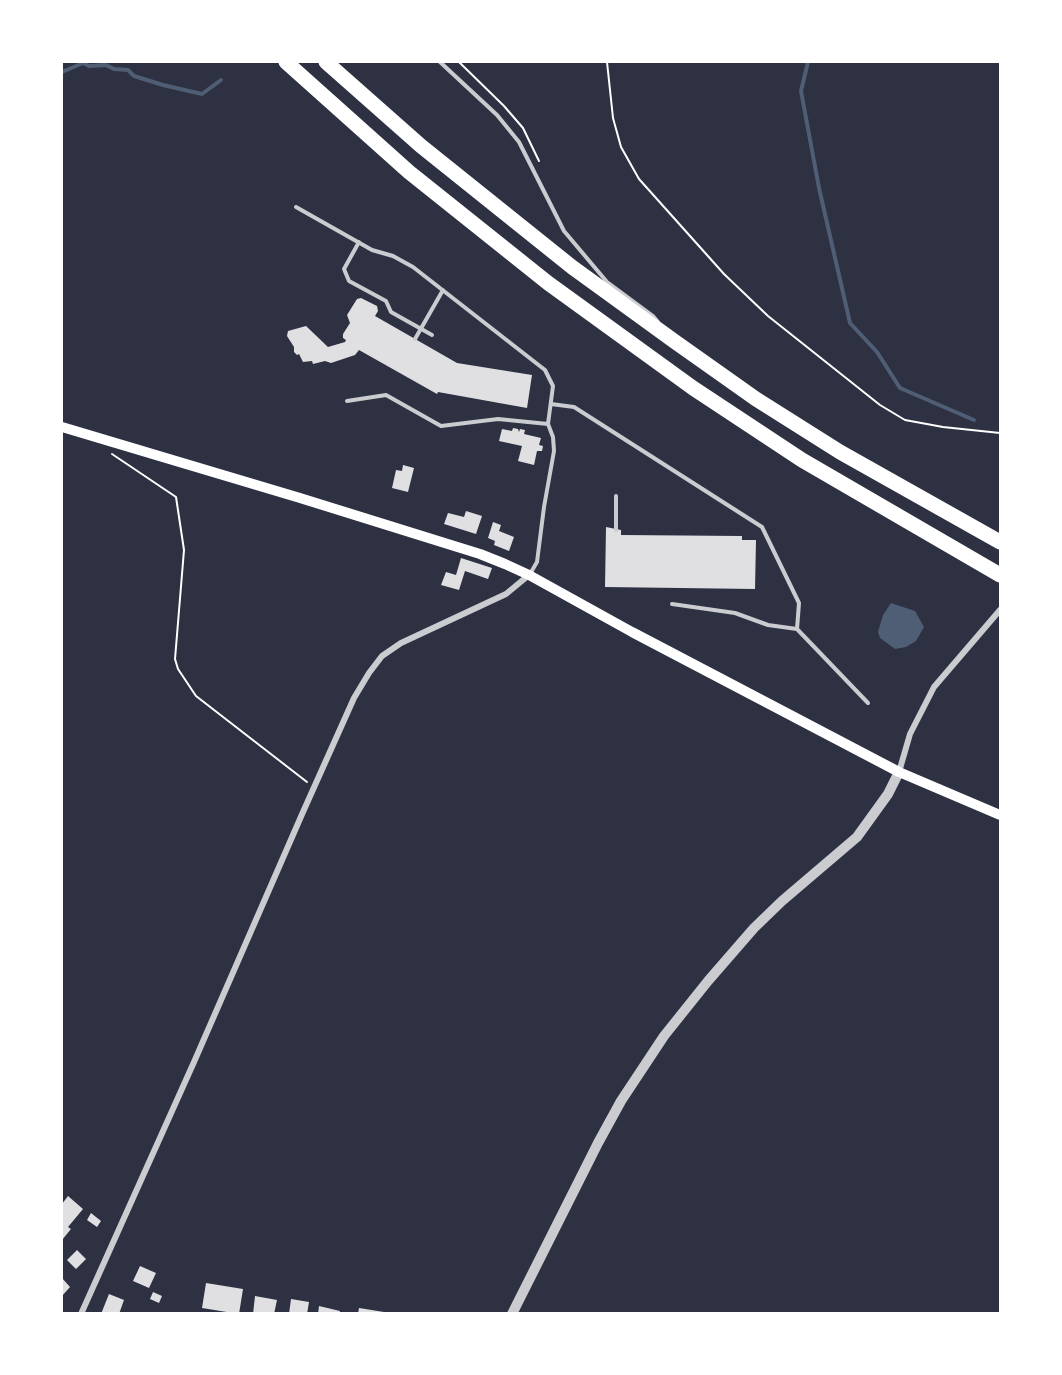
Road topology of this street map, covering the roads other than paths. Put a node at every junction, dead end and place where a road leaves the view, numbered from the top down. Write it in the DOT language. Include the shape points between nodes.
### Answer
graph roads {
  1 [pos="286,62"];
  2 [pos="326,62"];
  3 [pos="440,62"];
  4 [pos="296,207"];
  5 [pos="359,242"];
  6 [pos="443,290"];
  7 [pos="432,335"];
  8 [pos="415,339"];
  9 [pos="674,341"];
  10 [pos="347,401"];
  11 [pos="551,404"];
  12 [pos="548,424"];
  13 [pos="62,427"];
  14 [pos="616,496"];
  15 [pos="616,530"];
  16 [pos="1000,542"];
  17 [pos="529,575"];
  18 [pos="1000,575"];
  19 [pos="672,604"];
  20 [pos="1000,610"];
  21 [pos="797,629"];
  22 [pos="868,703"];
  23 [pos="899,772"];
  24 [pos="1000,815"];
  25 [pos="81,1314"];
  26 [pos="512,1314"];
  1 -- 18 [label="highway" via="437,195 548,283 693,388 802,460"];
  2 -- 9 [label="highway" via="421,146 572,267"];
  3 -- 9 [label="lane" via="497,115 519,142 564,231 608,282 653,316"];
  4 -- 5 [label="lane"];
  5 -- 6 [label="lane" via="413,267"];
  5 -- 7 [label="lane" via="344,269 349,281 386,301 391,312"];
  6 -- 8 [label="lane"];
  6 -- 11 [label="lane" via="545,370 553,386"];
  9 -- 16 [label="highway" via="840,452"];
  10 -- 12 [label="lane" via="386,395 441,426 498,419"];
  11 -- 12 [label="lane"];
  11 -- 21 [label="lane" via="574,407 762,527 799,603"];
  12 -- 17 [label="lane" via="554,451 537,562"];
  13 -- 17 [label="main road" via="480,554"];
  14 -- 15 [label="lane"];
  17 -- 23 [label="main road"];
  17 -- 25 [label="street" via="506,594 401,643 382,656 369,673 314,787"];
  19 -- 21 [label="lane" via="735,613 768,625"];
  20 -- 23 [label="street" via="934,687 910,734"];
  21 -- 22 [label="lane"];
  23 -- 24 [label="main road"];
  23 -- 26 [label="street" via="857,837 754,928 664,1036 598,1143"];
}
